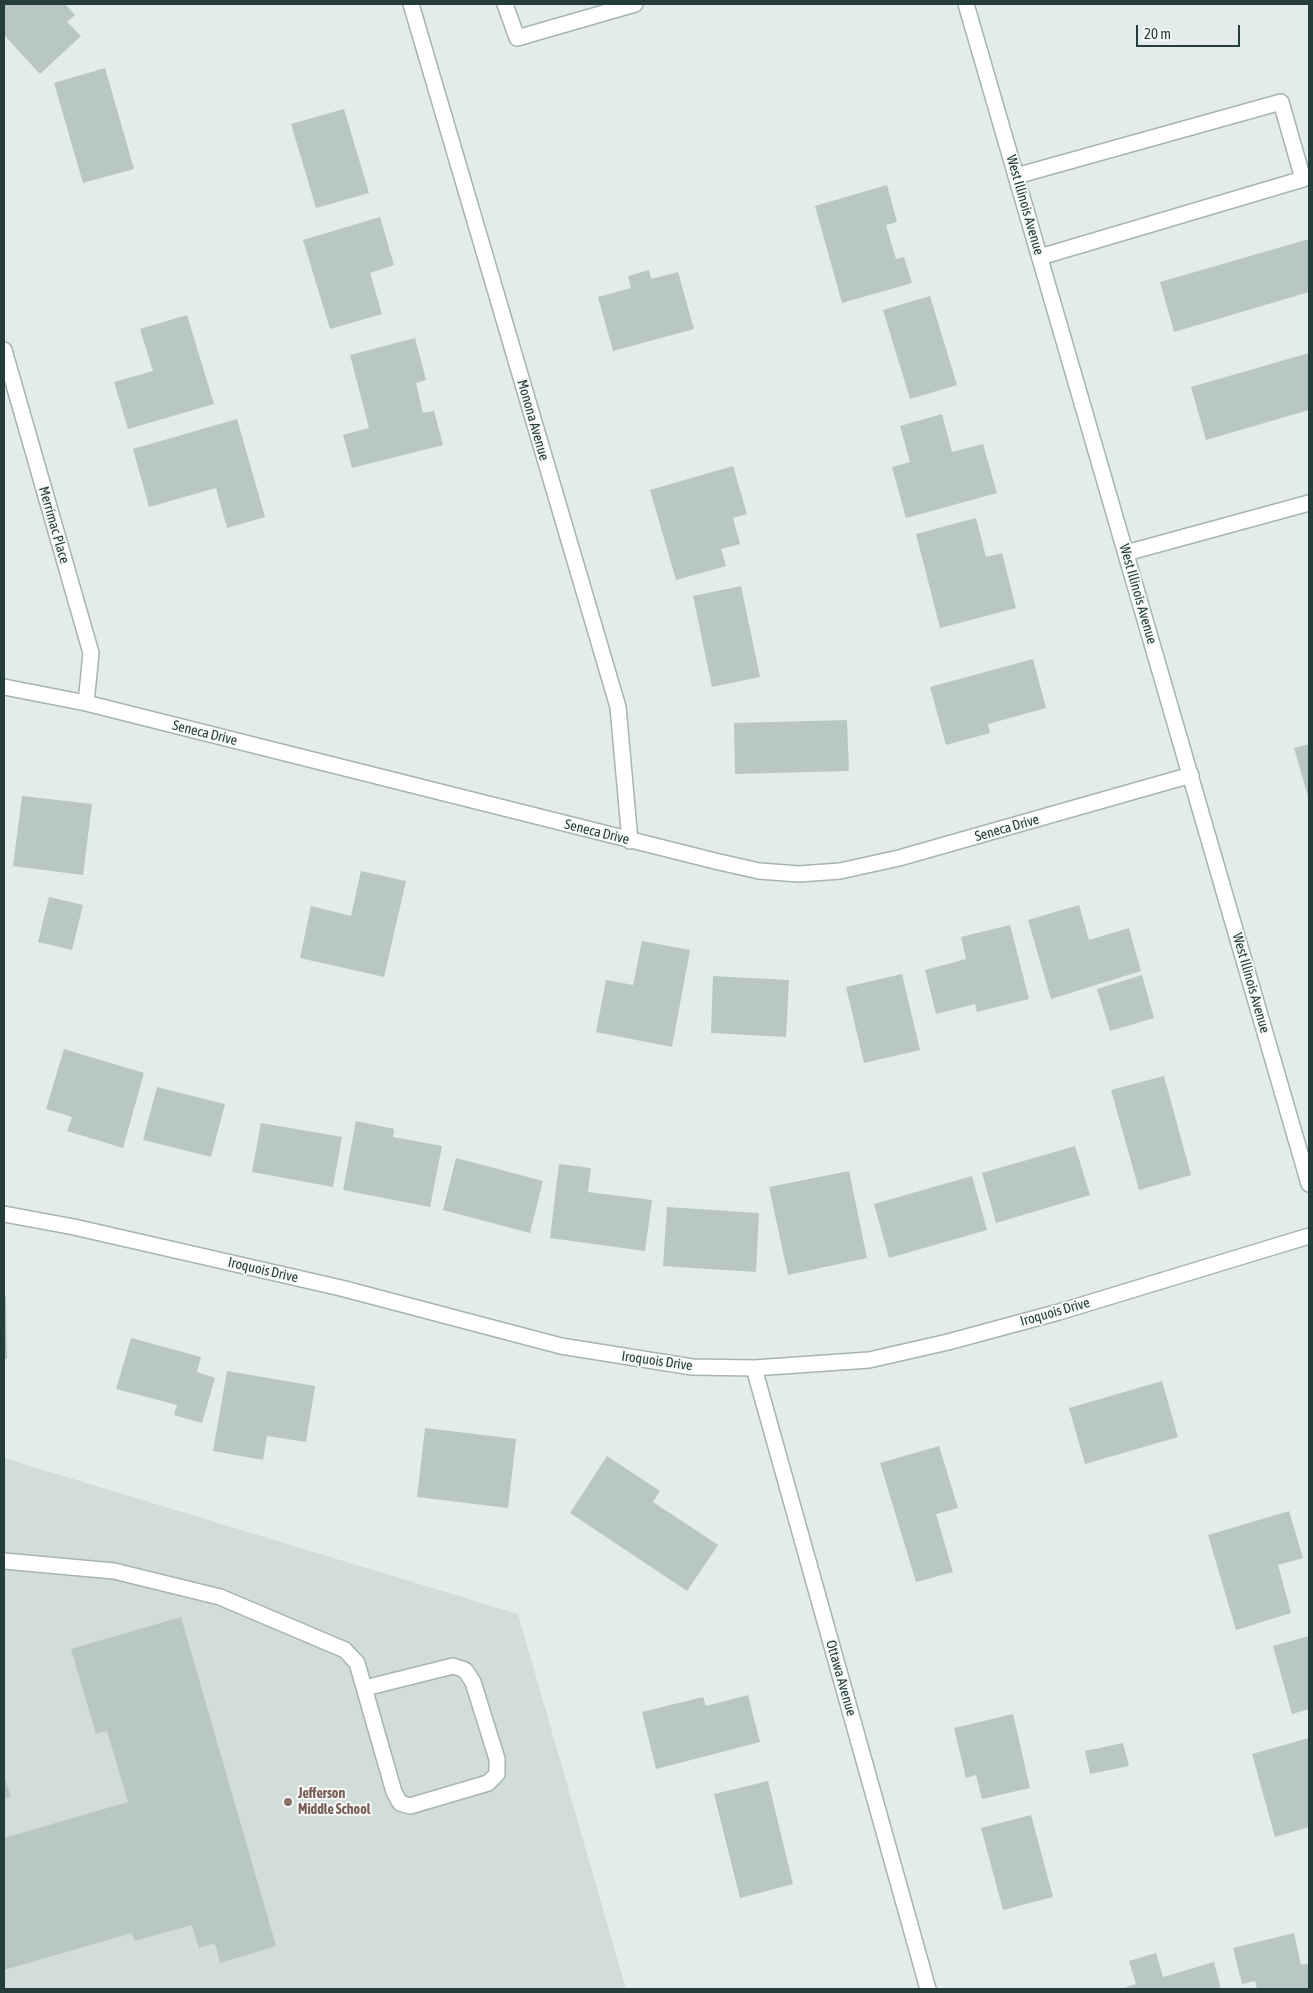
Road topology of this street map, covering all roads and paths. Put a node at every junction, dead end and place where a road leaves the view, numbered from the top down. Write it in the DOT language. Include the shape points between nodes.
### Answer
graph roads {
  1 [pos="411,4"];
  2 [pos="505,4"];
  3 [pos="635,4"];
  4 [pos="966,4"];
  5 [pos="1016,176"];
  6 [pos="1040,257"];
  7 [pos="4,350"];
  8 [pos="1309,503"];
  9 [pos="1126,553"];
  10 [pos="4,687"];
  11 [pos="86,703"];
  12 [pos="1191,775"];
  13 [pos="630,841"];
  14 [pos="1309,1184"];
  15 [pos="4,1214"];
  16 [pos="1309,1236"];
  17 [pos="754,1368"];
  18 [pos="4,1561"];
  19 [pos="364,1688"];
  20 [pos="928,1989"];
  1 -- 13 [label="street, Monona Avenue" via="618,707"];
  2 -- 3 [label="street" via="517,38"];
  4 -- 5 [label="street, West Illinois Avenue"];
  5 -- 6 [label="street, West Illinois Avenue"];
  5 -- 6 [label="street" via="1281,102 1303,179"];
  6 -- 9 [label="street, West Illinois Avenue"];
  7 -- 11 [label="street, Merrimac Place" via="91,653"];
  8 -- 9 [label="street"];
  9 -- 12 [label="street, West Illinois Avenue"];
  10 -- 11 [label="street, Seneca Drive"];
  11 -- 13 [label="street, Seneca Drive"];
  12 -- 13 [label="street, Seneca Drive" via="899,858 840,871 799,874 759,871"];
  12 -- 14 [label="street, West Illinois Avenue"];
  15 -- 17 [label="street, Iroquois Drive" via="341,1288 561,1346 692,1367"];
  16 -- 17 [label="street, Iroquois Drive" via="948,1342 869,1360"];
  17 -- 20 [label="street, Ottawa Avenue"];
  18 -- 19 [label="street" via="114,1571 220,1597 345,1650 357,1663"];
  19 -- 19 [label="street" via="400,1803 410,1806 488,1784 497,1774 497,1759 472,1682 465,1670 453,1666"];
}
